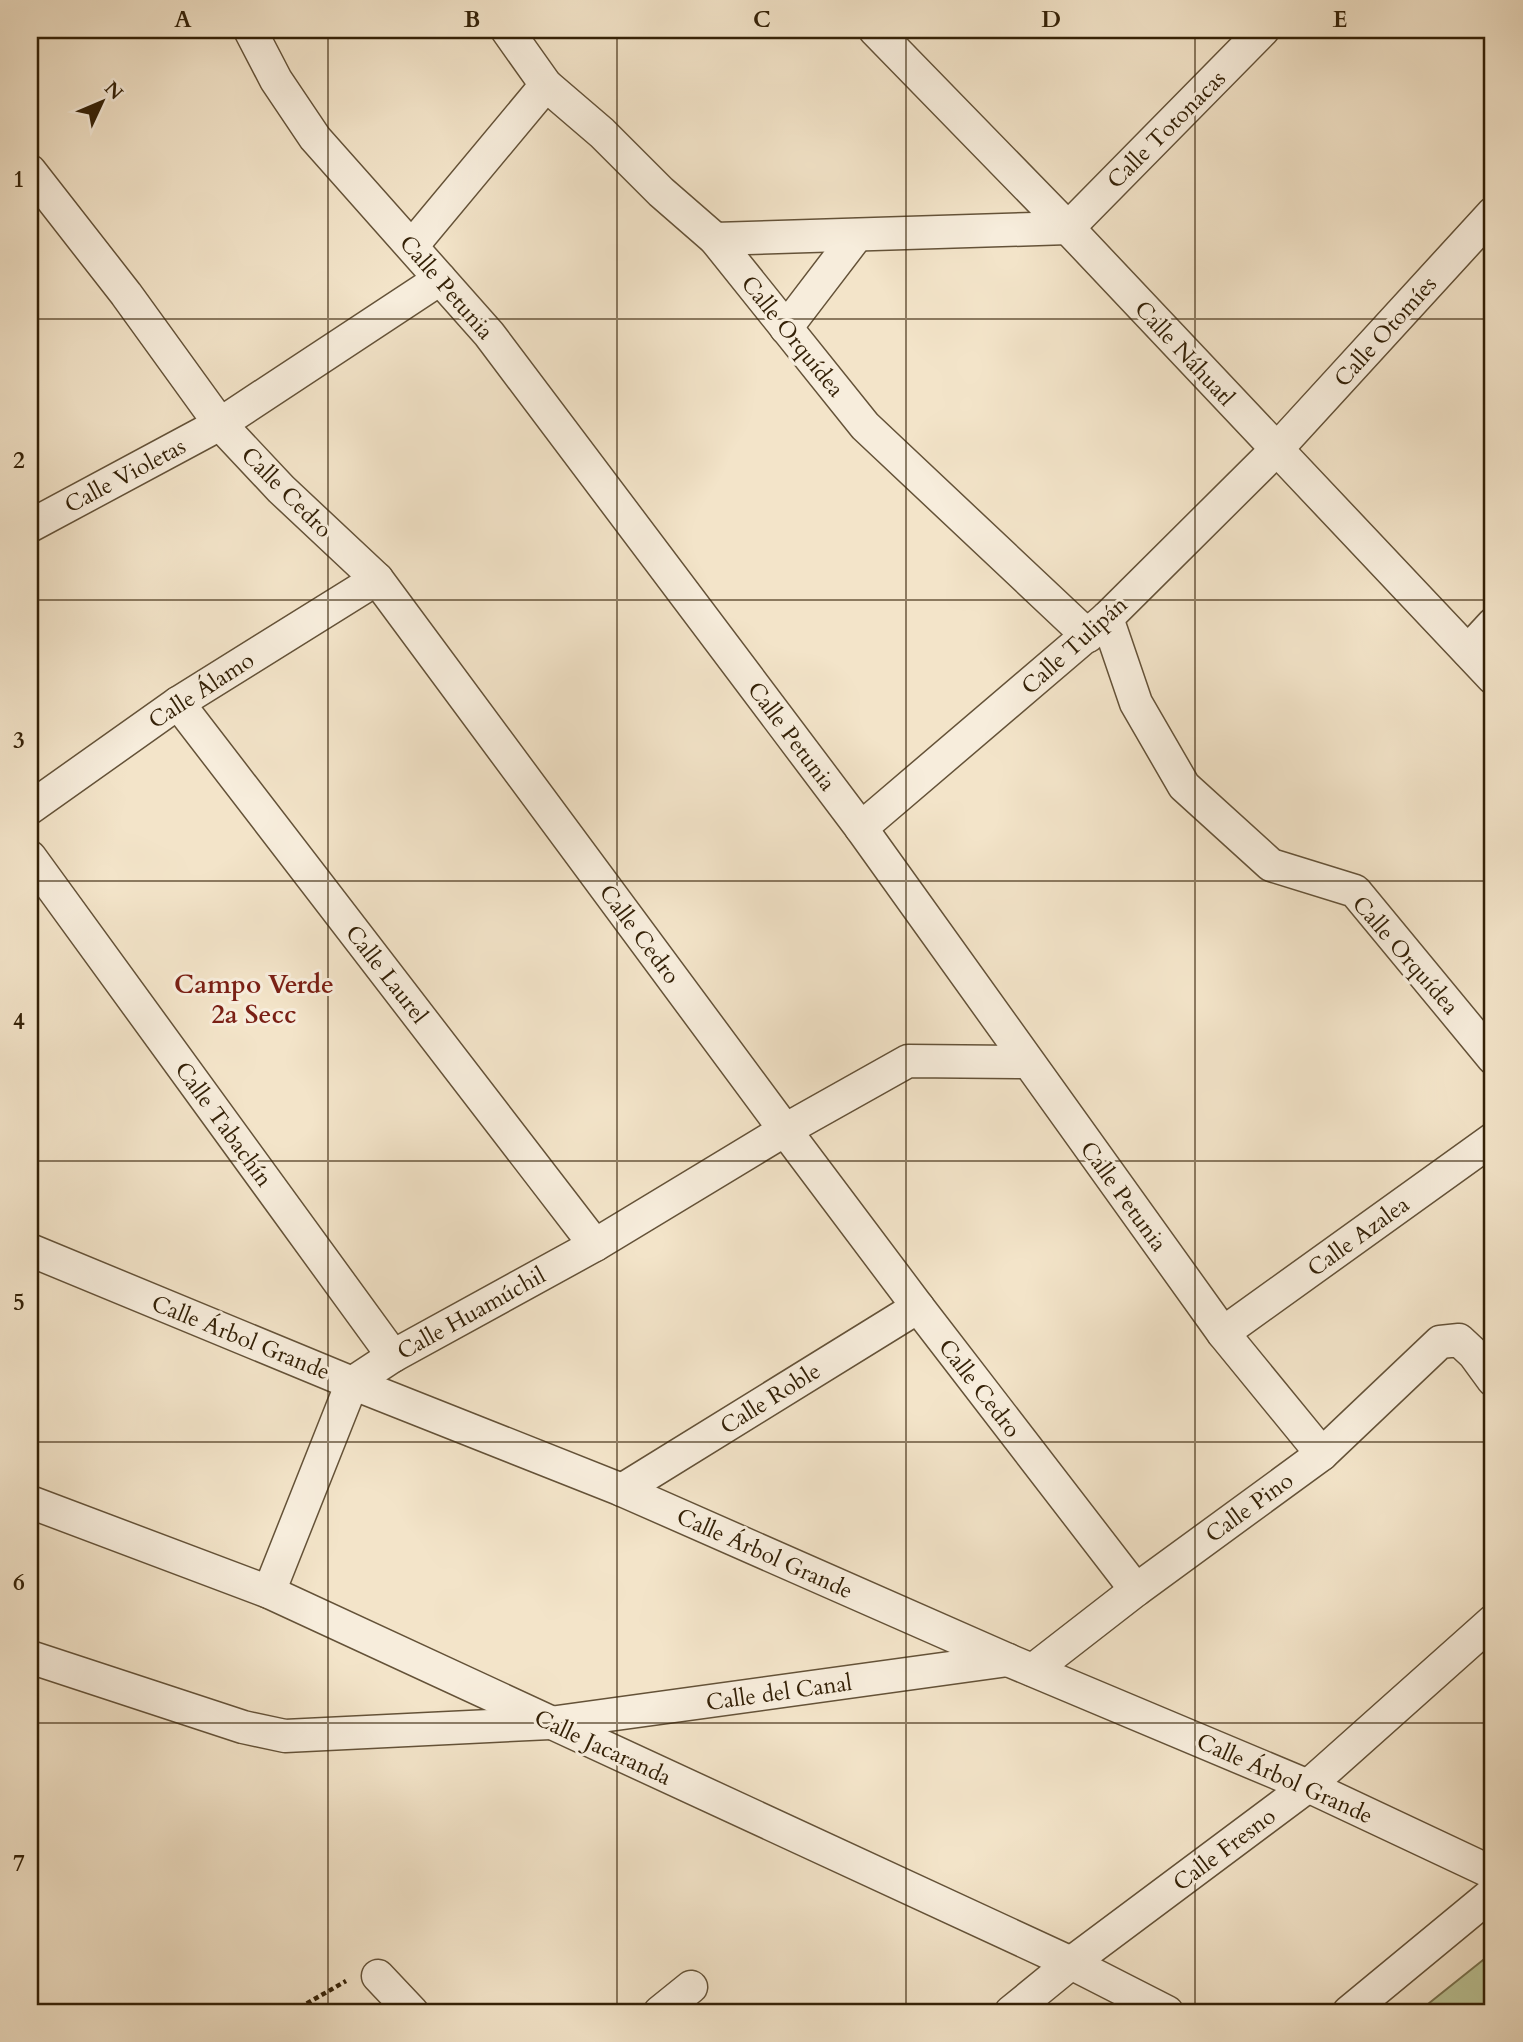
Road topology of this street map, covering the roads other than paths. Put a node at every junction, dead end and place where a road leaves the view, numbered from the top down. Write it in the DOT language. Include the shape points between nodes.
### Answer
graph roads {
  1 [pos="250,30"];
  2 [pos="507,30"];
  3 [pos="875,30"];
  4 [pos="1263,30"];
  5 [pos="546,85"];
  6 [pos="30,171"];
  7 [pos="1493,213"];
  8 [pos="1068,228"];
  9 [pos="857,234"];
  10 [pos="715,239"];
  11 [pos="412,246"];
  12 [pos="440,279"];
  13 [pos="786,328"];
  14 [pos="220,424"];
  15 [pos="1276,450"];
  16 [pos="30,526"];
  17 [pos="377,579"];
  18 [pos="1493,624"];
  19 [pos="1098,627"];
  20 [pos="1468,651"];
  21 [pos="1493,678"];
  22 [pos="178,703"];
  23 [pos="30,808"];
  24 [pos="861,828"];
  25 [pos="30,857"];
  26 [pos="1493,1058"];
  27 [pos="1027,1062"];
  28 [pos="785,1130"];
  29 [pos="1493,1139"];
  30 [pos="595,1245"];
  31 [pos="30,1250"];
  32 [pos="918,1307"];
  33 [pos="1223,1333"];
  34 [pos="393,1356"];
  35 [pos="1493,1380"];
  36 [pos="352,1383"];
  37 [pos="1322,1454"];
  38 [pos="622,1490"];
  39 [pos="30,1502"];
  40 [pos="1136,1590"];
  41 [pos="269,1592"];
  42 [pos="1493,1621"];
  43 [pos="30,1657"];
  44 [pos="1020,1665"];
  45 [pos="550,1723"];
  46 [pos="1308,1786"];
  47 [pos="1493,1873"];
  48 [pos="1493,1893"];
  49 [pos="1071,1963"];
  50 [pos="378,1976"];
  51 [pos="691,1987"];
  52 [pos="412,2012"];
  53 [pos="660,2012"];
  54 [pos="1011,2012"];
  55 [pos="1167,2012"];
  56 [pos="1349,2012"];
  1 -- 11 [label="street, Calle Petunia" via="276,80 315,138"];
  2 -- 5 [label="street, Calle Orquídea"];
  3 -- 8 [label="street, Calle Náhuatl"];
  4 -- 8 [label="street, Calle Totonacas"];
  5 -- 10 [label="street, Calle Orquídea"];
  5 -- 11 [label="street"];
  6 -- 14 [label="street, Calle Cedro"];
  7 -- 15 [label="street, Calle Otomíes"];
  8 -- 9 [label="street"];
  8 -- 15 [label="street, Calle Náhuatl"];
  9 -- 10 [label="street"];
  9 -- 13 [label="street"];
  10 -- 13 [label="street, Calle Orquídea"];
  11 -- 12 [label="street, Calle Petunia"];
  12 -- 14 [label="street, Calle Violetas"];
  12 -- 24 [label="street, Calle Petunia" via="489,334"];
  13 -- 19 [label="street, Calle Orquídea" via="865,425"];
  14 -- 16 [label="street, Calle Violetas"];
  14 -- 17 [label="street, Calle Cedro"];
  15 -- 19 [label="street, Calle Tulipán"];
  15 -- 20 [label="street, Calle Náhuatl"];
  17 -- 22 [label="street, Calle Álamo"];
  17 -- 28 [label="street, Calle Cedro"];
  18 -- 20 [label="street"];
  19 -- 24 [label="street, Calle Tulipán"];
  19 -- 26 [label="street, Calle Orquídea" via="1184,786 1271,865 1355,891"];
  20 -- 21 [label="street, Calle Náhuatl"];
  22 -- 23 [label="street, Calle Álamo"];
  22 -- 30 [label="street, Calle Laurel"];
  24 -- 27 [label="street, Calle Petunia"];
  25 -- 34 [label="street, Calle Tabachín"];
  27 -- 28 [label="street, Calle Huamúchil" via="908,1061"];
  27 -- 33 [label="street, Calle Petunia"];
  28 -- 30 [label="street, Calle Huamúchil"];
  28 -- 32 [label="street, Calle Cedro"];
  29 -- 33 [label="street, Calle Azalea"];
  30 -- 34 [label="street, Calle Huamúchil"];
  31 -- 36 [label="street, Calle Árbol Grande"];
  32 -- 38 [label="street, Calle Roble"];
  32 -- 40 [label="street, Calle Cedro"];
  33 -- 37 [label="street, Calle Petunia"];
  34 -- 36 [label="street, Calle Huamúchil"];
  35 -- 37 [label="street, Calle Pino" via="1459,1340 1440,1342"];
  36 -- 38 [label="street, Calle Árbol Grande"];
  36 -- 41 [label="street"];
  37 -- 40 [label="street, Calle Pino"];
  38 -- 44 [label="street, Calle Árbol Grande"];
  39 -- 41 [label="street, Calle Jacaranda"];
  40 -- 44 [label="street, Calle Pino"];
  41 -- 45 [label="street, Calle Jacaranda"];
  42 -- 46 [label="street, Calle Fresno"];
  43 -- 45 [label="street, Calle del Canal" via="243,1727 285,1736"];
  44 -- 45 [label="street, Calle del Canal"];
  44 -- 46 [label="street, Calle Árbol Grande"];
  45 -- 49 [label="street, Calle Jacaranda"];
  46 -- 47 [label="street, Calle Árbol Grande"];
  46 -- 49 [label="street, Calle Fresno"];
  48 -- 56 [label="street"];
  49 -- 54 [label="street, Calle Fresno"];
  49 -- 55 [label="street, Calle Jacaranda"];
  50 -- 52 [label="street"];
  51 -- 53 [label="street"];
}
